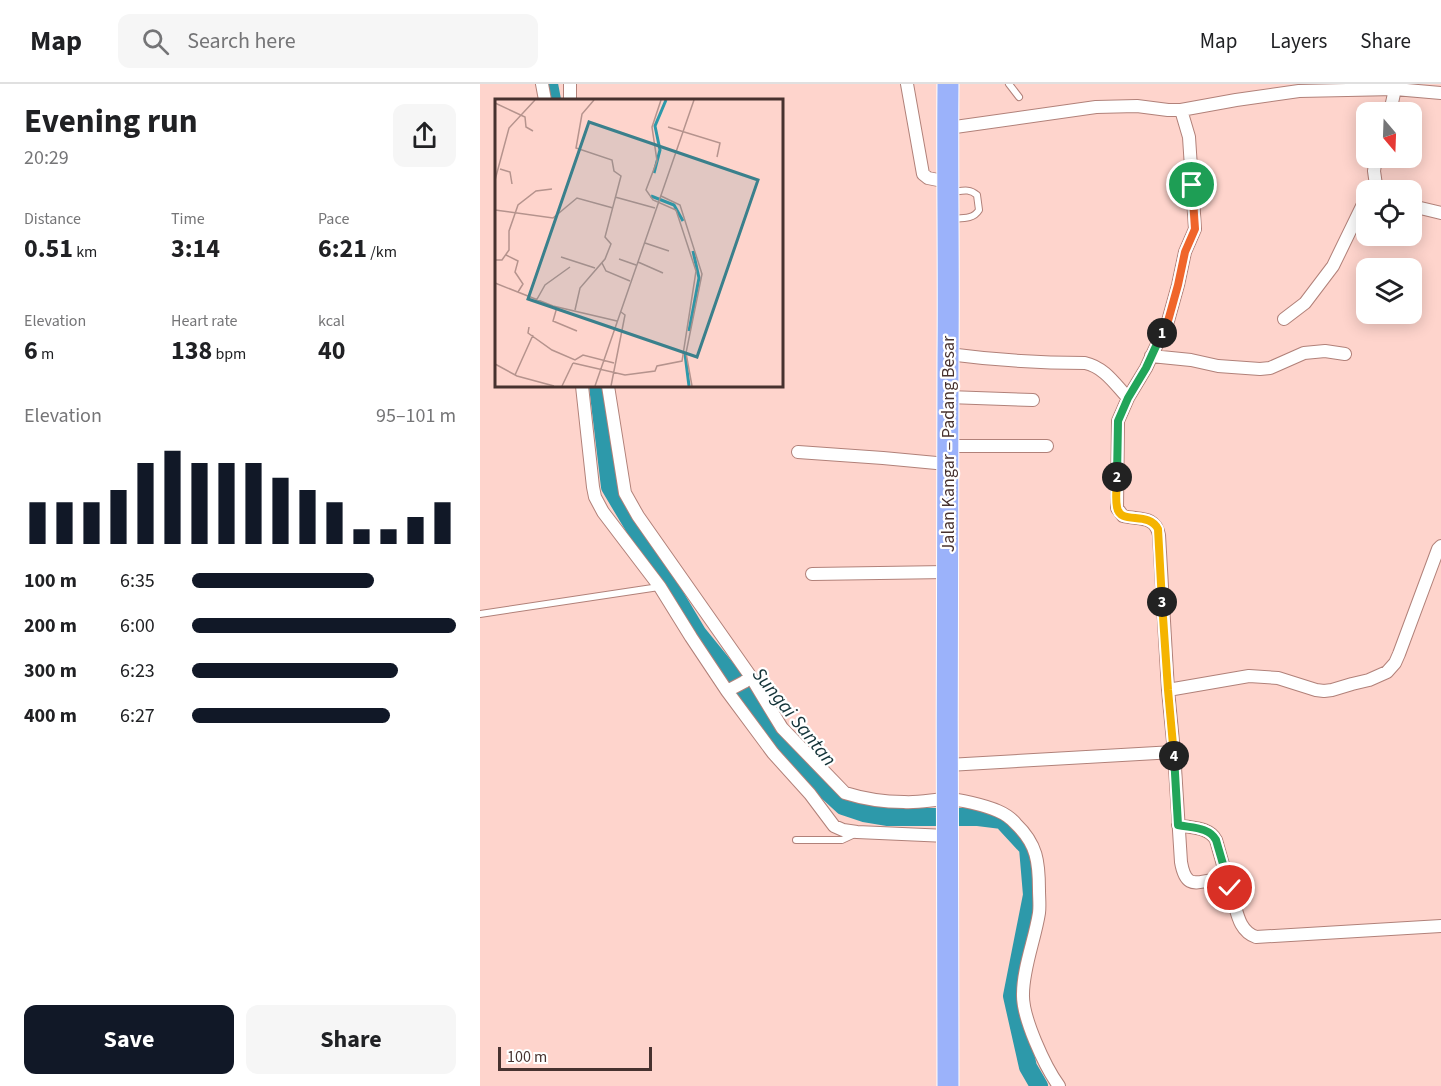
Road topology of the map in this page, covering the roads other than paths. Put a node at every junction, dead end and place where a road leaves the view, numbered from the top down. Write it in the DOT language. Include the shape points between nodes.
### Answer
graph roads {
  1 [pos="542,84"];
  2 [pos="907,84"];
  3 [pos="950,84"];
  4 [pos="1009,84"];
  5 [pos="1277,89"];
  6 [pos="1395,89"];
  7 [pos="1441,93"];
  8 [pos="1020,97"];
  9 [pos="545,99"];
  10 [pos="1392,102"];
  11 [pos="1181,110"];
  12 [pos="948,128"];
  13 [pos="948,187"];
  14 [pos="1422,208"];
  15 [pos="1441,213"];
  16 [pos="948,219"];
  17 [pos="1356,219"];
  18 [pos="1284,319"];
  19 [pos="948,354"];
  20 [pos="1345,354"];
  21 [pos="1151,356"];
  22 [pos="582,387"];
  23 [pos="608,387"];
  24 [pos="948,397"];
  25 [pos="1128,398"];
  26 [pos="1033,400"];
  27 [pos="1047,446"];
  28 [pos="798,452"];
  29 [pos="947,455"];
  30 [pos="1441,546"];
  31 [pos="947,572"];
  32 [pos="812,574"];
  33 [pos="660,587"];
  34 [pos="480,614"];
  35 [pos="748,680"];
  36 [pos="730,690"];
  37 [pos="1168,690"];
  38 [pos="1174,752"];
  39 [pos="948,765"];
  40 [pos="948,801"];
  41 [pos="1178,825"];
  42 [pos="857,832"];
  43 [pos="947,834"];
  44 [pos="796,840"];
  45 [pos="1229,886"];
  46 [pos="1441,926"];
  47 [pos="948,1086"];
  48 [pos="1059,1086"];
  1 -- 9 [label="street"];
  2 -- 13 [label="street" via="923,174"];
  3 -- 12 [label="highway, Jalan Kangar – Padang Besar"];
  4 -- 8 [label="lane"];
  5 -- 6 [label="street"];
  5 -- 11 [label="street"];
  6 -- 7 [label="street"];
  6 -- 10 [label="street"];
  11 -- 12 [label="street" via="1096,106"];
  11 -- 21 [label="street" via="1189,137 1195,226 1168,321"];
  12 -- 13 [label="highway, Jalan Kangar – Padang Besar"];
  13 -- 16 [label="highway, Jalan Kangar – Padang Besar"];
  13 -- 16 [label="lane" via="973,192 979,210 970,217"];
  14 -- 15 [label="street"];
  16 -- 19 [label="highway, Jalan Kangar – Padang Besar"];
  17 -- 18 [label="street" via="1333,266 1305,303"];
  19 -- 24 [label="highway, Jalan Kangar – Padang Besar"];
  19 -- 25 [label="street" via="1093,364"];
  20 -- 21 [label="street" via="1304,353 1260,369"];
  21 -- 25 [label="street"];
  22 -- 33 [label="street" via="595,497"];
  23 -- 35 [label="street" via="625,493"];
  24 -- 26 [label="street"];
  24 -- 29 [label="highway, Jalan Kangar – Padang Besar"];
  25 -- 37 [label="street" via="1118,421 1117,508 1123,516 1151,521 1158,529"];
  27 -- 29 [label="street"];
  28 -- 29 [label="street" via="883,458"];
  29 -- 31 [label="highway, Jalan Kangar – Padang Besar"];
  30 -- 37 [label="street" via="1399,654 1387,672 1324,691 1278,678 1249,676"];
  31 -- 32 [label="street"];
  31 -- 39 [label="highway, Jalan Kangar – Padang Besar"];
  33 -- 34 [label="lane"];
  33 -- 36 [label="street"];
  35 -- 36 [label="street"];
  35 -- 40 [label="street" via="782,728 845,793 906,803"];
  36 -- 42 [label="street" via="773,753 834,826"];
  37 -- 38 [label="street"];
  38 -- 39 [label="street"];
  38 -- 41 [label="street"];
  39 -- 40 [label="highway, Jalan Kangar – Padang Besar"];
  40 -- 43 [label="highway, Jalan Kangar – Padang Besar"];
  40 -- 48 [label="street" via="1009,816 1036,852 1040,910 1024,983 1024,1006 1042,1056"];
  41 -- 45 [label="street" via="1212,833"];
  41 -- 45 [label="street" via="1184,876 1195,883 1221,880"];
  42 -- 43 [label="street"];
  42 -- 44 [label="lane" via="842,840"];
  43 -- 47 [label="highway, Jalan Kangar – Padang Besar"];
  45 -- 46 [label="street" via="1242,927 1256,937"];
}
